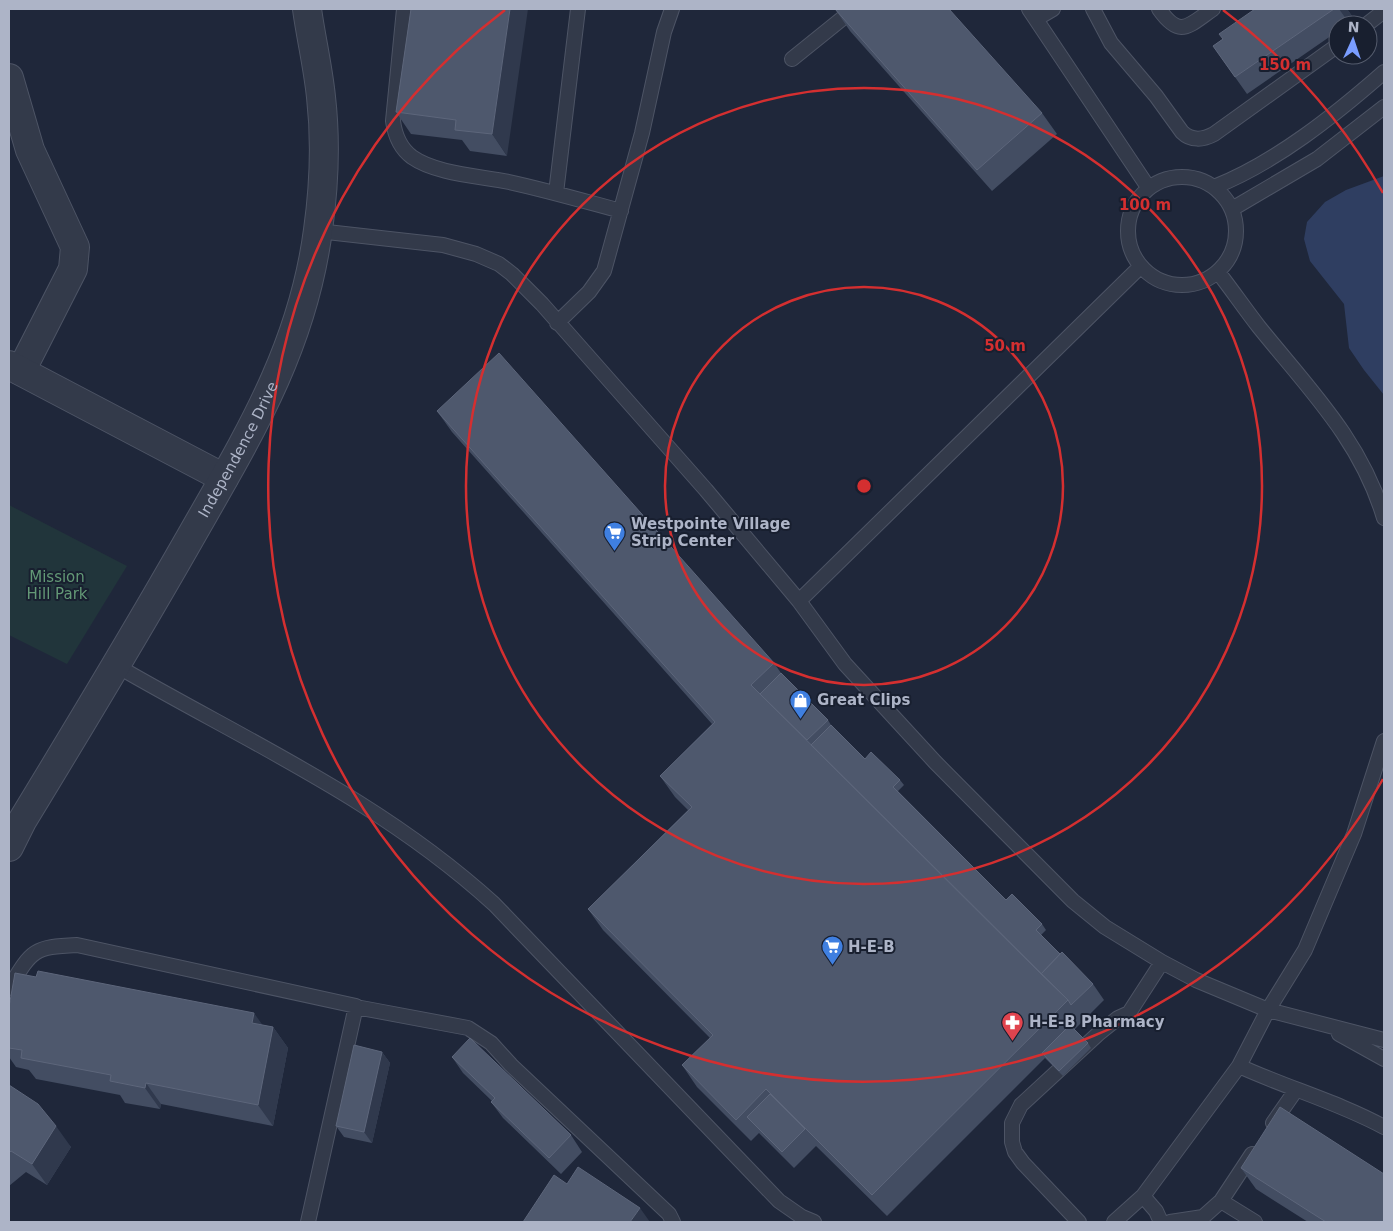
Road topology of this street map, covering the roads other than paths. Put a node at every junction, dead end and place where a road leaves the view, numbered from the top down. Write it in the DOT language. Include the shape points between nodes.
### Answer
graph roads {
  1 [pos="307,9"];
  2 [pos="404,9"];
  3 [pos="578,9"];
  4 [pos="672,9"];
  5 [pos="854,9"];
  6 [pos="1053,9"];
  7 [pos="1093,9"];
  8 [pos="1159,9"];
  9 [pos="1213,9"];
  10 [pos="1032,14"];
  11 [pos="1328,52"];
  12 [pos="792,59"];
  13 [pos="1384,72"];
  14 [pos="9,78"];
  15 [pos="1384,107"];
  16 [pos="1148,187"];
  17 [pos="1214,187"];
  18 [pos="556,193"];
  19 [pos="1232,209"];
  20 [pos="621,211"];
  21 [pos="318,231"];
  22 [pos="1140,266"];
  23 [pos="1218,272"];
  24 [pos="557,324"];
  25 [pos="15,368"];
  26 [pos="224,478"];
  27 [pos="1384,518"];
  28 [pos="799,601"];
  29 [pos="116,666"];
  30 [pos="1384,741"];
  31 [pos="15,817"];
  32 [pos="9,847"];
  33 [pos="1162,962"];
  34 [pos="9,988"];
  35 [pos="356,1008"];
  36 [pos="1268,1010"];
  37 [pos="1323,1025"];
  38 [pos="1384,1040"];
  39 [pos="1384,1059"];
  40 [pos="1239,1066"];
  41 [pos="1296,1090"];
  42 [pos="1384,1127"];
  43 [pos="1143,1196"];
  44 [pos="1221,1201"];
  45 [pos="308,1222"];
  46 [pos="672,1222"];
  47 [pos="814,1222"];
  48 [pos="1079,1222"];
  49 [pos="1114,1222"];
  50 [pos="1161,1222"];
  51 [pos="1170,1222"];
  52 [pos="1255,1222"];
  1 -- 21 [label="street, Independence Drive" via="321,97 323,182"];
  2 -- 18 [label="lane" via="393,121 400,145 433,167"];
  3 -- 18 [label="lane"];
  4 -- 20 [label="lane"];
  5 -- 12 [label="lane"];
  6 -- 10 [label="lane"];
  7 -- 11 [label="lane" via="1111,43 1182,132 1196,139 1214,134"];
  8 -- 9 [label="lane" via="1170,24 1178,27 1188,26"];
  10 -- 16 [label="lane"];
  13 -- 17 [label="lane" via="1327,119 1268,159"];
  14 -- 25 [label="street" via="30,150 74,247 73,269"];
  15 -- 19 [label="lane" via="1317,159"];
  16 -- 17 [label="lane" via="1164,179 1181,176 1199,179"];
  16 -- 22 [label="lane" via="1136,200 1129,215 1127,233 1130,250"];
  17 -- 19 [label="lane"];
  18 -- 20 [label="lane"];
  19 -- 23 [label="lane" via="1235,243"];
  20 -- 24 [label="lane" via="604,271 589,292"];
  21 -- 24 [label="lane" via="425,242 476,254 512,274"];
  21 -- 26 [label="street, Independence Drive" via="309,280 283,363 266,403"];
  22 -- 23 [label="lane" via="1168,284 1186,285 1203,281"];
  22 -- 28 [label="lane"];
  23 -- 27 [label="lane" via="1347,435"];
  24 -- 28 [label="lane" via="706,490"];
  25 -- 26 [label="street"];
  26 -- 29 [label="street, Independence Drive"];
  28 -- 33 [label="lane" via="845,664 935,762 1073,901 1105,927"];
  29 -- 31 [label="street, Independence Drive"];
  29 -- 47 [label="lane" via="324,779 397,826 468,880 779,1201"];
  30 -- 36 [label="lane" via="1354,834 1326,905 1305,950"];
  31 -- 32 [label="street, Independence Drive"];
  33 -- 36 [label="lane"];
  33 -- 48 [label="lane" via="1129,1013 1098,1034 1016,1113 1011,1131 1015,1152"];
  34 -- 35 [label="lane" via="34,952 45,947 77,945"];
  35 -- 45 [label="lane"];
  35 -- 46 [label="lane" via="468,1028 491,1043 669,1214"];
  36 -- 37 [label="lane"];
  36 -- 40 [label="lane"];
  37 -- 38 [label="lane"];
  37 -- 39 [label="lane"];
  40 -- 41 [label="lane"];
  40 -- 43 [label="lane"];
  41 -- 42 [label="lane" via="1354,1110"];
  41 -- 44 [label="lane"];
  43 -- 49 [label="lane"];
  43 -- 50 [label="lane"];
  44 -- 51 [label="lane" via="1203,1217"];
  44 -- 52 [label="lane"];
}
